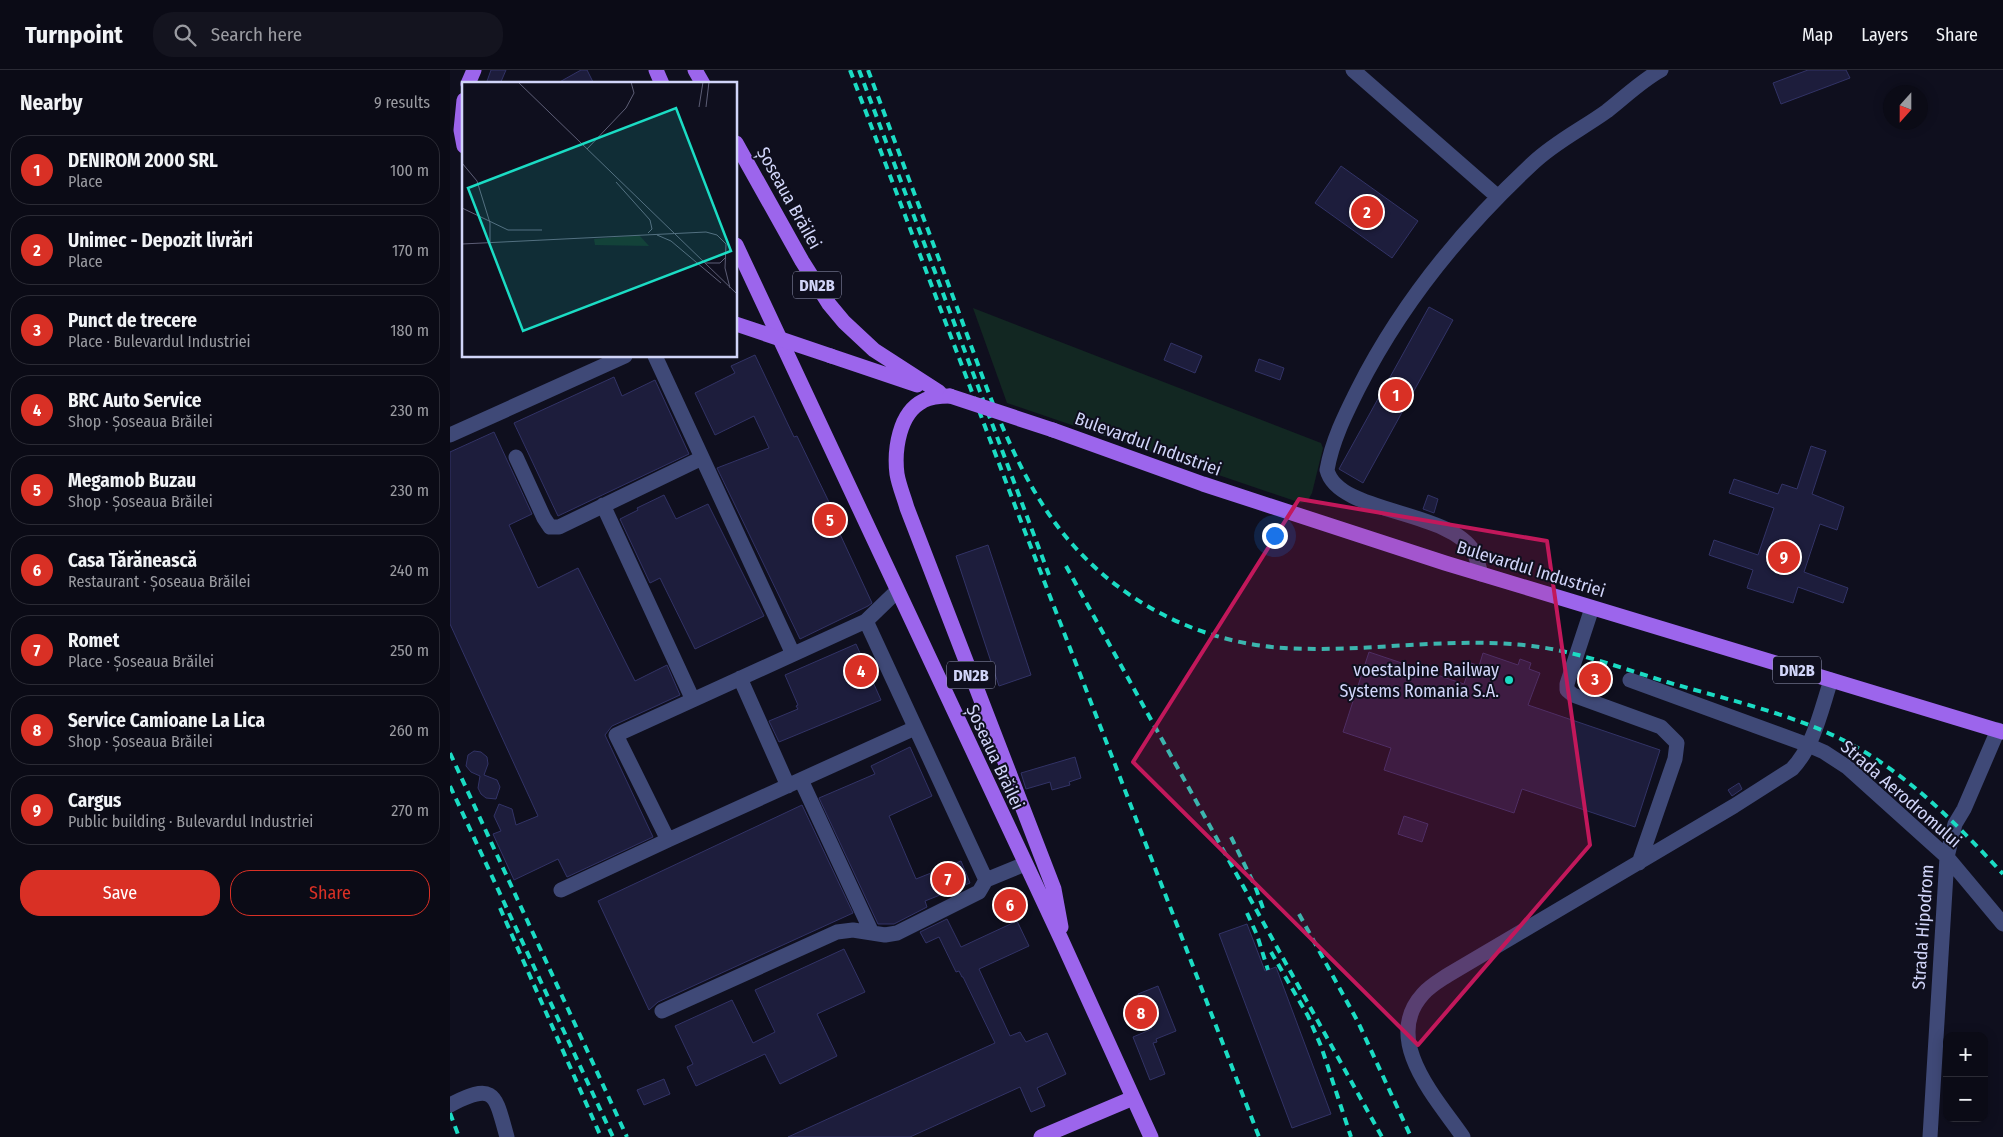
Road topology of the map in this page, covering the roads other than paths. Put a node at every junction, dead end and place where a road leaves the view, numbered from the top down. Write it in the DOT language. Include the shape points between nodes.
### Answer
graph roads {
  1 [pos="474,70"];
  2 [pos="656,70"];
  3 [pos="696,70"];
  4 [pos="1353,70"];
  5 [pos="1661,70"];
  6 [pos="469,82"];
  7 [pos="661,82"];
  8 [pos="702,82"];
  9 [pos="462,120"];
  10 [pos="462,135"];
  11 [pos="738,147"];
  12 [pos="1498,197"];
  13 [pos="738,249"];
  14 [pos="738,325"];
  15 [pos="621,358"];
  16 [pos="656,358"];
  17 [pos="944,394"];
  18 [pos="450,436"];
  19 [pos="516,457"];
  20 [pos="702,458"];
  21 [pos="603,505"];
  22 [pos="1481,574"];
  23 [pos="897,591"];
  24 [pos="1592,608"];
  25 [pos="866,621"];
  26 [pos="793,654"];
  27 [pos="740,678"];
  28 [pos="1630,680"];
  29 [pos="1831,680"];
  30 [pos="693,700"];
  31 [pos="915,728"];
  32 [pos="2001,731"];
  33 [pos="1808,745"];
  34 [pos="794,783"];
  35 [pos="668,840"];
  36 [pos="1947,857"];
  37 [pos="1639,863"];
  38 [pos="1024,864"];
  39 [pos="986,880"];
  40 [pos="561,890"];
  41 [pos="2003,924"];
  42 [pos="872,933"];
  43 [pos="1061,939"];
  44 [pos="662,1011"];
  45 [pos="1133,1098"];
  46 [pos="450,1105"];
  47 [pos="507,1137"];
  48 [pos="1041,1137"];
  49 [pos="1151,1137"];
  50 [pos="1463,1137"];
  51 [pos="1930,1137"];
  1 -- 6 [label="main road"];
  2 -- 7 [label="main road"];
  3 -- 8 [label="main road"];
  4 -- 12 [label="street"];
  5 -- 12 [label="street" via="1550,149"];
  9 -- 10 [label="main road"];
  11 -- 17 [label="main road, Șoseaua Brăilei / DN2B" via="829,304 874,350"];
  12 -- 22 [label="street" via="1444,257 1389,332 1342,421 1327,470 1334,484 1343,491 1424,520 1458,537 1473,552"];
  13 -- 23 [label="main road, Șoseaua Brăilei"];
  14 -- 17 [label="main road, DN2B, bridge"];
  15 -- 18 [label="street"];
  16 -- 20 [label="street"];
  17 -- 22 [label="main road, Bulevardul Industriei / DN2B, bridge" via="1203,484"];
  17 -- 43 [label="main road, DN2B" via="928,398 910,411 902,427 897,452 898,475 1054,890"];
  19 -- 21 [label="street" via="550,527 559,527"];
  20 -- 21 [label="street"];
  20 -- 26 [label="street"];
  21 -- 30 [label="street"];
  22 -- 24 [label="main road, Bulevardul Industriei / DN2B"];
  23 -- 25 [label="street"];
  23 -- 38 [label="main road, Șoseaua Brăilei"];
  24 -- 29 [label="main road, Bulevardul Industriei / DN2B"];
  24 -- 37 [label="street" via="1567,684 1568,690 1572,695 1661,727 1677,743 1675,759"];
  25 -- 26 [label="street"];
  25 -- 31 [label="street"];
  26 -- 27 [label="street"];
  27 -- 30 [label="street"];
  27 -- 34 [label="street"];
  28 -- 33 [label="street, Strada Aerodromului"];
  29 -- 32 [label="main road, Bulevardul Industriei / DN2B"];
  29 -- 33 [label="street"];
  30 -- 35 [label="street" via="616,735"];
  31 -- 34 [label="street"];
  31 -- 39 [label="street"];
  32 -- 36 [label="street, Strada Hipodrom" via="1955,824"];
  33 -- 36 [label="street, Strada Aerodromului" via="1847,767"];
  33 -- 37 [label="street" via="1800,761 1784,775"];
  34 -- 35 [label="street"];
  34 -- 42 [label="street"];
  35 -- 40 [label="street"];
  36 -- 41 [label="street, Strada Aerodromului"];
  36 -- 51 [label="street, Strada Hipodrom"];
  37 -- 50 [label="street" via="1448,975 1430,987 1416,1004 1408,1031 1414,1062"];
  38 -- 39 [label="street"];
  38 -- 43 [label="main road, Șoseaua Brăilei"];
  39 -- 42 [label="street" via="979,892 897,933"];
  42 -- 44 [label="street" via="837,932"];
  43 -- 45 [label="main road, Șoseaua Brăilei"];
  45 -- 48 [label="main road"];
  45 -- 49 [label="main road, Șoseaua Brăilei"];
  46 -- 47 [label="street" via="470,1095 490,1094 496,1098"];
}
